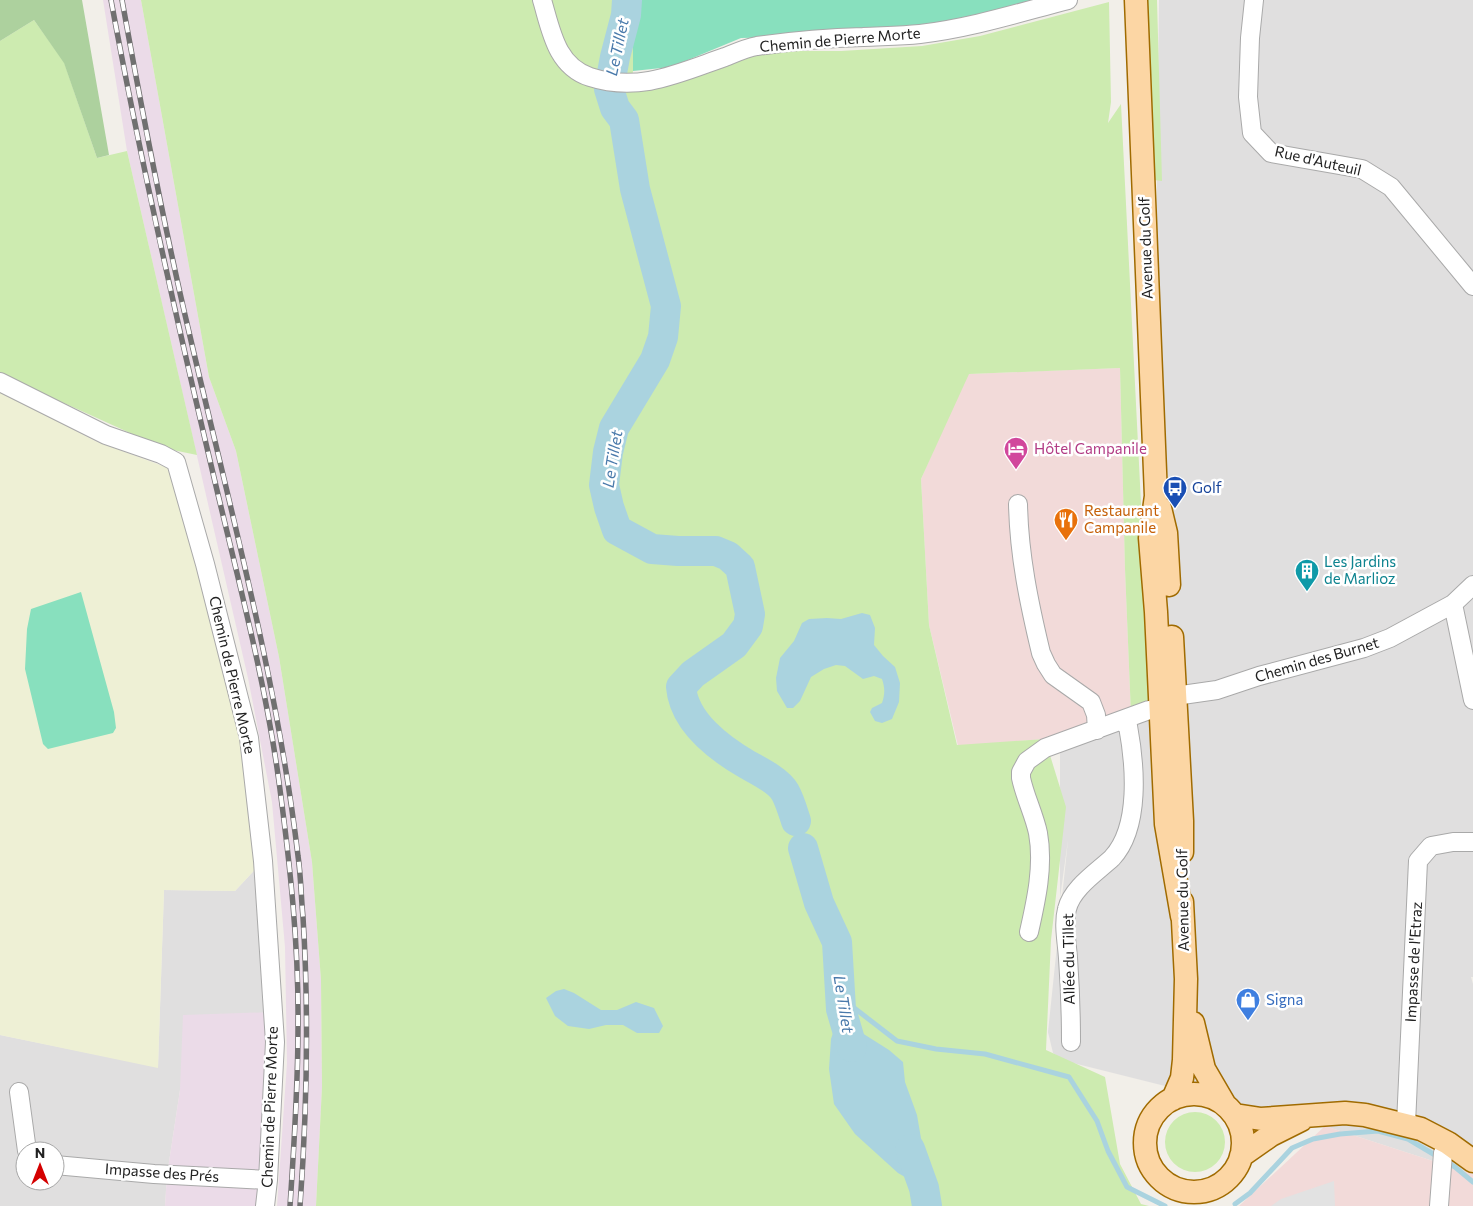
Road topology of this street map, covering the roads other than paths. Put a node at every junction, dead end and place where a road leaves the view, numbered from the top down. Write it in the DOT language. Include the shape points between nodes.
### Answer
graph roads {
  1 [pos="542,0"];
  2 [pos="1068,0"];
  3 [pos="1136,0"];
  4 [pos="1254,0"];
  5 [pos="1473,286"];
  6 [pos="0,382"];
  7 [pos="1018,504"];
  8 [pos="1473,585"];
  9 [pos="1453,604"];
  10 [pos="1473,700"];
  11 [pos="1168,702"];
  12 [pos="1122,722"];
  13 [pos="1096,730"];
  14 [pos="1473,842"];
  15 [pos="1182,916"];
  16 [pos="1029,932"];
  17 [pos="1186,979"];
  18 [pos="1072,1042"];
  19 [pos="19,1092"];
  20 [pos="1173,1099"];
  21 [pos="1230,1110"];
  22 [pos="1308,1117"];
  23 [pos="1406,1124"];
  24 [pos="26,1141"];
  25 [pos="1444,1155"];
  26 [pos="1241,1156"];
  27 [pos="1473,1161"];
  28 [pos="65,1166"];
  29 [pos="268,1180"];
  30 [pos="1226,1180"];
  31 [pos="1176,1196"];
  32 [pos="265,1206"];
  33 [pos="1213,1206"];
  34 [pos="1439,1206"];
  1 -- 2 [label="street, Chemin de Pierre Morte" via="559,52 574,69 588,76 632,84 674,76 754,46 959,29"];
  3 -- 11 [label="main road, Avenue du Golf" via="1156,496 1150,538"];
  4 -- 5 [label="street, Rue d'Auteuil" via="1248,97 1252,133 1271,153 1362,169 1390,187"];
  6 -- 29 [label="street, Chemin de Pierre Morte" via="106,435 176,462 249,738 263,861 275,1042"];
  7 -- 13 [label="street" via="1021,559 1041,653 1053,675 1091,702 1096,715"];
  8 -- 9 [label="street, Chemin des Burnet"];
  9 -- 10 [label="street"];
  9 -- 11 [label="street, Chemin des Burnet" via="1390,638 1364,648"];
  11 -- 12 [label="street, Chemin des Burnet"];
  11 -- 15 [label="main road" via="1166,824"];
  11 -- 15 [label="main road, Avenue du Golf" via="1177,732 1182,821"];
  12 -- 13 [label="street, Chemin des Burnet"];
  12 -- 18 [label="street, Allée du Tillet" via="1128,726 1131,740 1130,824 1114,856 1082,886 1067,909"];
  13 -- 16 [label="street, Chemin des Burnet" via="1045,748 1026,760 1021,772 1036,824 1039,848 1039,878"];
  14 -- 23 [label="street, Impasse de l'Etraz" via="1431,846 1418,862"];
  15 -- 17 [label="main road, Avenue du Golf"];
  17 -- 20 [label="main road, Avenue du Golf" via="1184,1060 1182,1078"];
  17 -- 21 [label="main road, Avenue du Golf" via="1204,1070"];
  19 -- 24 [label="street"];
  20 -- 21 [label="main road" via="1200,1094 1213,1098"];
  20 -- 31 [label="main road" via="1151,1120 1146,1150 1150,1165"];
  21 -- 22 [label="main road" via="1262,1118"];
  21 -- 26 [label="main road" via="1241,1128"];
  22 -- 23 [label="main road" via="1345,1113"];
  22 -- 26 [label="main road"];
  23 -- 25 [label="main road" via="1421,1129"];
  25 -- 27 [label="main road"];
  25 -- 34 [label="street"];
  26 -- 30 [label="main road" via="1236,1169"];
  28 -- 29 [label="street, Impasse des Prés"];
  29 -- 32 [label="street, Chemin de Pierre Morte"];
  30 -- 31 [label="main road" via="1214,1188 1200,1192 1185,1191"];
  30 -- 33 [label="main road"];
}
